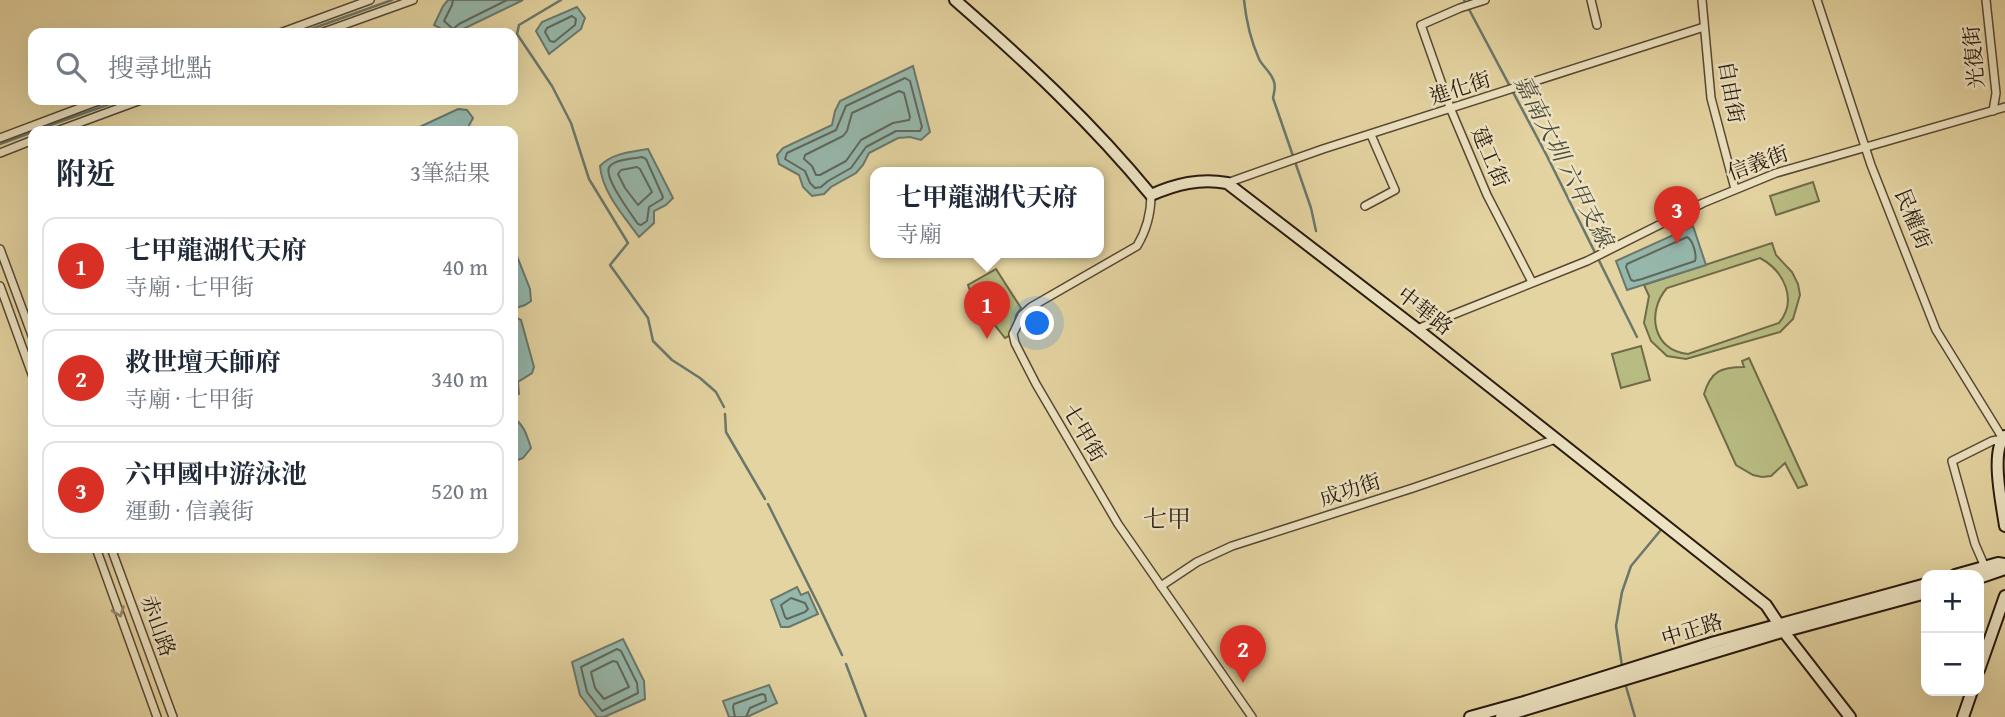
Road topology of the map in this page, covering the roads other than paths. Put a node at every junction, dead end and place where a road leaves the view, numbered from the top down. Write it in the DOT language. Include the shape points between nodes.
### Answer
graph roads {
  1 [pos="370,0"];
  2 [pos="413,0"];
  3 [pos="956,0"];
  4 [pos="1485,0"];
  5 [pos="1591,0"];
  6 [pos="1702,0"];
  7 [pos="1816,0"];
  8 [pos="1986,0"];
  9 [pos="1597,25"];
  10 [pos="1703,27"];
  11 [pos="294,28"];
  12 [pos="335,28"];
  13 [pos="88,105"];
  14 [pos="127,105"];
  15 [pos="2005,107"];
  16 [pos="1451,110"];
  17 [pos="1993,111"];
  18 [pos="32,126"];
  19 [pos="71,126"];
  20 [pos="28,127"];
  21 [pos="1371,135"];
  22 [pos="0,138"];
  23 [pos="28,142"];
  24 [pos="1866,148"];
  25 [pos="0,153"];
  26 [pos="1227,183"];
  27 [pos="1735,189"];
  28 [pos="1151,195"];
  29 [pos="1365,206"];
  30 [pos="0,249"];
  31 [pos="1532,282"];
  32 [pos="0,286"];
  33 [pos="28,325"];
  34 [pos="1417,329"];
  35 [pos="28,363"];
  36 [pos="1556,439"];
  37 [pos="2004,439"];
  38 [pos="2005,526"];
  39 [pos="98,553"];
  40 [pos="113,553"];
  41 [pos="2005,566"];
  42 [pos="1985,567"];
  43 [pos="1974,570"];
  44 [pos="1984,576"];
  45 [pos="1161,586"];
  46 [pos="1921,586"];
  47 [pos="1921,594"];
  48 [pos="2005,596"];
  49 [pos="1781,628"];
  50 [pos="1984,656"];
  51 [pos="1970,696"];
  52 [pos="157,717"];
  53 [pos="173,717"];
  54 [pos="1252,717"];
  55 [pos="1470,717"];
  56 [pos="1501,717"];
  57 [pos="1850,717"];
  58 [pos="1963,717"];
  1 -- 11 [label="street"];
  2 -- 12 [label="street"];
  3 -- 28 [label="street" via="1055,89"];
  4 -- 16 [label="street, 建工街" via="1421,25"];
  5 -- 9 [label="street"];
  6 -- 10 [label="street, 自由街"];
  7 -- 24 [label="street, 民權街"];
  8 -- 17 [label="street, 光復街" via="1996,93"];
  10 -- 16 [label="street, 進化街"];
  10 -- 27 [label="street, 自由街" via="1711,98"];
  13 -- 18 [label="street"];
  14 -- 19 [label="street"];
  15 -- 17 [label="street, 信義街"];
  16 -- 21 [label="street, 進化街"];
  16 -- 31 [label="street, 建工街" via="1487,195"];
  17 -- 24 [label="street, 信義街"];
  20 -- 22 [label="street"];
  21 -- 26 [label="street, 進化街"];
  21 -- 29 [label="street" via="1395,190"];
  23 -- 25 [label="street"];
  24 -- 27 [label="street, 信義街"];
  24 -- 37 [label="street, 民權街" via="1936,330"];
  26 -- 28 [label="street" via="1198,180"];
  26 -- 34 [label="street, 中華路"];
  27 -- 31 [label="street, 信義街" via="1587,261"];
  28 -- 45 [label="street, 七甲街" via="1137,246 1031,307 1013,334 1096,488"];
  30 -- 33 [label="street"];
  31 -- 34 [label="street, 信義街"];
  32 -- 35 [label="street"];
  34 -- 36 [label="street, 中華路"];
  36 -- 45 [label="street, 成功街" via="1232,546"];
  36 -- 49 [label="street, 中華路" via="1766,604"];
  37 -- 38 [label="street" via="1997,454"];
  37 -- 42 [label="street" via="1952,461"];
  39 -- 52 [label="street, 赤山路, one-way"];
  40 -- 53 [label="street, 赤山路"];
  41 -- 42 [label="street"];
  41 -- 44 [label="street"];
  42 -- 43 [label="street"];
  45 -- 54 [label="street, 七甲街"];
  46 -- 49 [label="street, 中正路"];
  47 -- 49 [label="street, 中正路"];
  48 -- 50 [label="street"];
  49 -- 55 [label="street, 中正路" via="1715,642"];
  49 -- 56 [label="street, 中正路"];
  49 -- 57 [label="street, 中華路"];
  51 -- 58 [label="street"];
}
